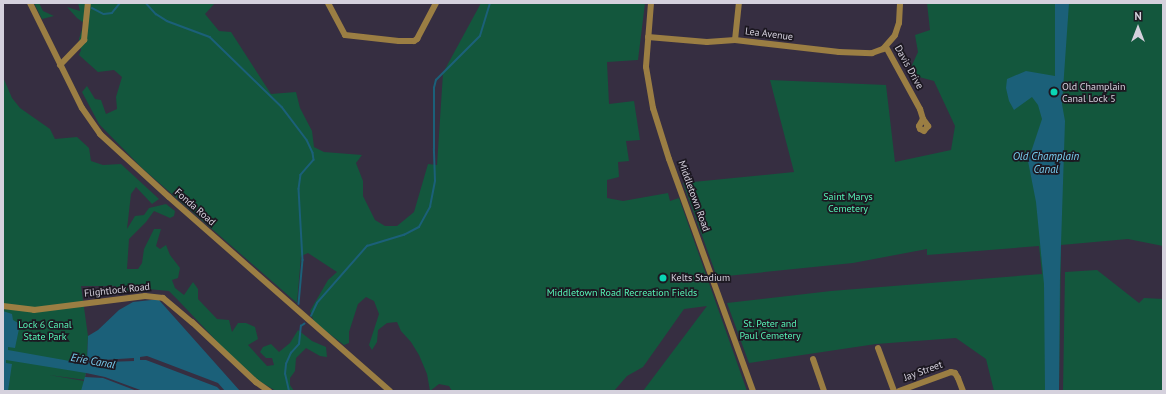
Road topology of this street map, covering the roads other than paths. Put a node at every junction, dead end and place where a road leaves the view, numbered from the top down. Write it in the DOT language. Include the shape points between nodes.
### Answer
graph roads {
  1 [pos="30,3"];
  2 [pos="88,3"];
  3 [pos="328,3"];
  4 [pos="436,3"];
  5 [pos="651,3"];
  6 [pos="738,3"];
  7 [pos="900,3"];
  8 [pos="648,37"];
  9 [pos="735,40"];
  10 [pos="886,47"];
  11 [pos="60,65"];
  12 [pos="923,119"];
  13 [pos="3,306"];
  14 [pos="878,348"];
  15 [pos="813,360"];
  16 [pos="269,391"];
  17 [pos="390,391"];
  18 [pos="753,391"];
  19 [pos="824,391"];
  20 [pos="894,391"];
  21 [pos="899,391"];
  22 [pos="963,391"];
  1 -- 11 [label="street, Fonda Road"];
  2 -- 11 [label="street" via="84,40"];
  3 -- 4 [label="street" via="345,35 414,41"];
  5 -- 8 [label="street, Middletown Road"];
  6 -- 9 [label="street"];
  7 -- 10 [label="street, Davis Drive" via="899,23 895,35"];
  8 -- 9 [label="street, Lea Avenue" via="707,42"];
  8 -- 18 [label="street, Middletown Road" via="646,79 656,119"];
  9 -- 10 [label="street, Lea Avenue" via="860,53 879,51"];
  10 -- 12 [label="street, Davis Drive"];
  11 -- 17 [label="street, Fonda Road" via="90,121 108,143"];
  13 -- 16 [label="street, Flightlock Road" via="34,310 145,296 163,298"];
  14 -- 20 [label="street"];
  15 -- 19 [label="street"];
  21 -- 22 [label="street, Jay Street" via="951,372 955,373"];
}
